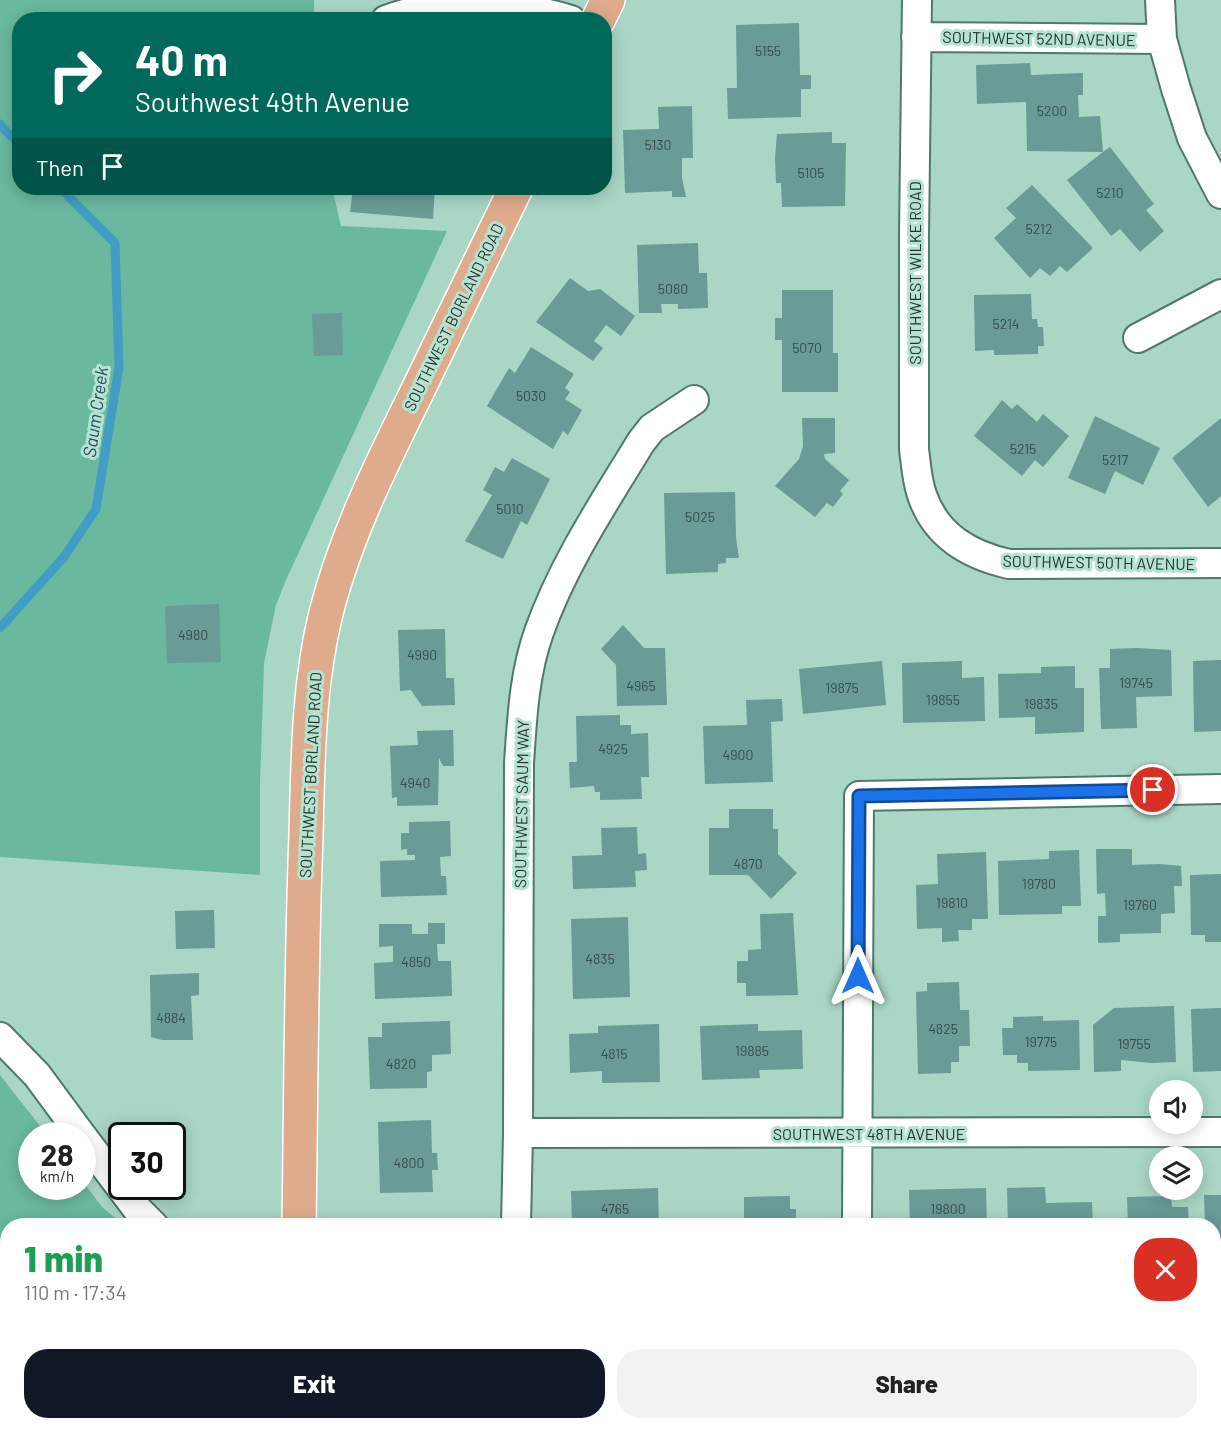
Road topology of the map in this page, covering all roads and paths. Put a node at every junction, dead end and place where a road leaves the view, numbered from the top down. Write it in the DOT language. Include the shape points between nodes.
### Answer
graph roads {
  1 [pos="917,0"];
  2 [pos="1160,0"];
  3 [pos="406,12"];
  4 [pos="442,12"];
  5 [pos="546,12"];
  6 [pos="916,37"];
  7 [pos="1162,39"];
  8 [pos="1221,194"];
  9 [pos="513,195"];
  10 [pos="1221,294"];
  11 [pos="1138,338"];
  12 [pos="694,400"];
  13 [pos="948,536"];
  14 [pos="1221,563"];
  15 [pos="1221,789"];
  16 [pos="0,1037"];
  17 [pos="72,1122"];
  18 [pos="1221,1132"];
  19 [pos="518,1133"];
  20 [pos="857,1133"];
  21 [pos="96,1154"];
  22 [pos="146,1218"];
  23 [pos="299,1218"];
  24 [pos="516,1218"];
  25 [pos="857,1218"];
  1 -- 6 [label="street, SOUTHWEST WILKE ROAD"];
  2 -- 7 [label="street"];
  3 -- 4 [label="street" via="418,7"];
  4 -- 5 [label="street" via="480,2"];
  6 -- 7 [label="street, SOUTHWEST 52ND AVENUE"];
  6 -- 13 [label="street, SOUTHWEST WILKE ROAD" via="914,449 922,496"];
  7 -- 8 [label="street" via="1192,138"];
  9 -- 23 [label="main road, SOUTHWEST BORLAND ROAD" via="363,507 326,614 311,706 308,773"];
  10 -- 11 [label="street"];
  12 -- 19 [label="street, SOUTHWEST SAUM WAY" via="652,428 640,442 571,558 538,633 523,711 519,763"];
  13 -- 14 [label="street, SOUTHWEST 50TH AVENUE" via="983,557 1009,564"];
  15 -- 20 [label="street" via="859,796"];
  16 -- 17 [label="street" via="37,1075"];
  18 -- 20 [label="street, SOUTHWEST 48TH AVENUE"];
  19 -- 20 [label="street, SOUTHWEST 48TH AVENUE"];
  19 -- 24 [label="street, SOUTHWEST SAUM WAY"];
  20 -- 25 [label="street"];
  21 -- 22 [label="street"];
}
